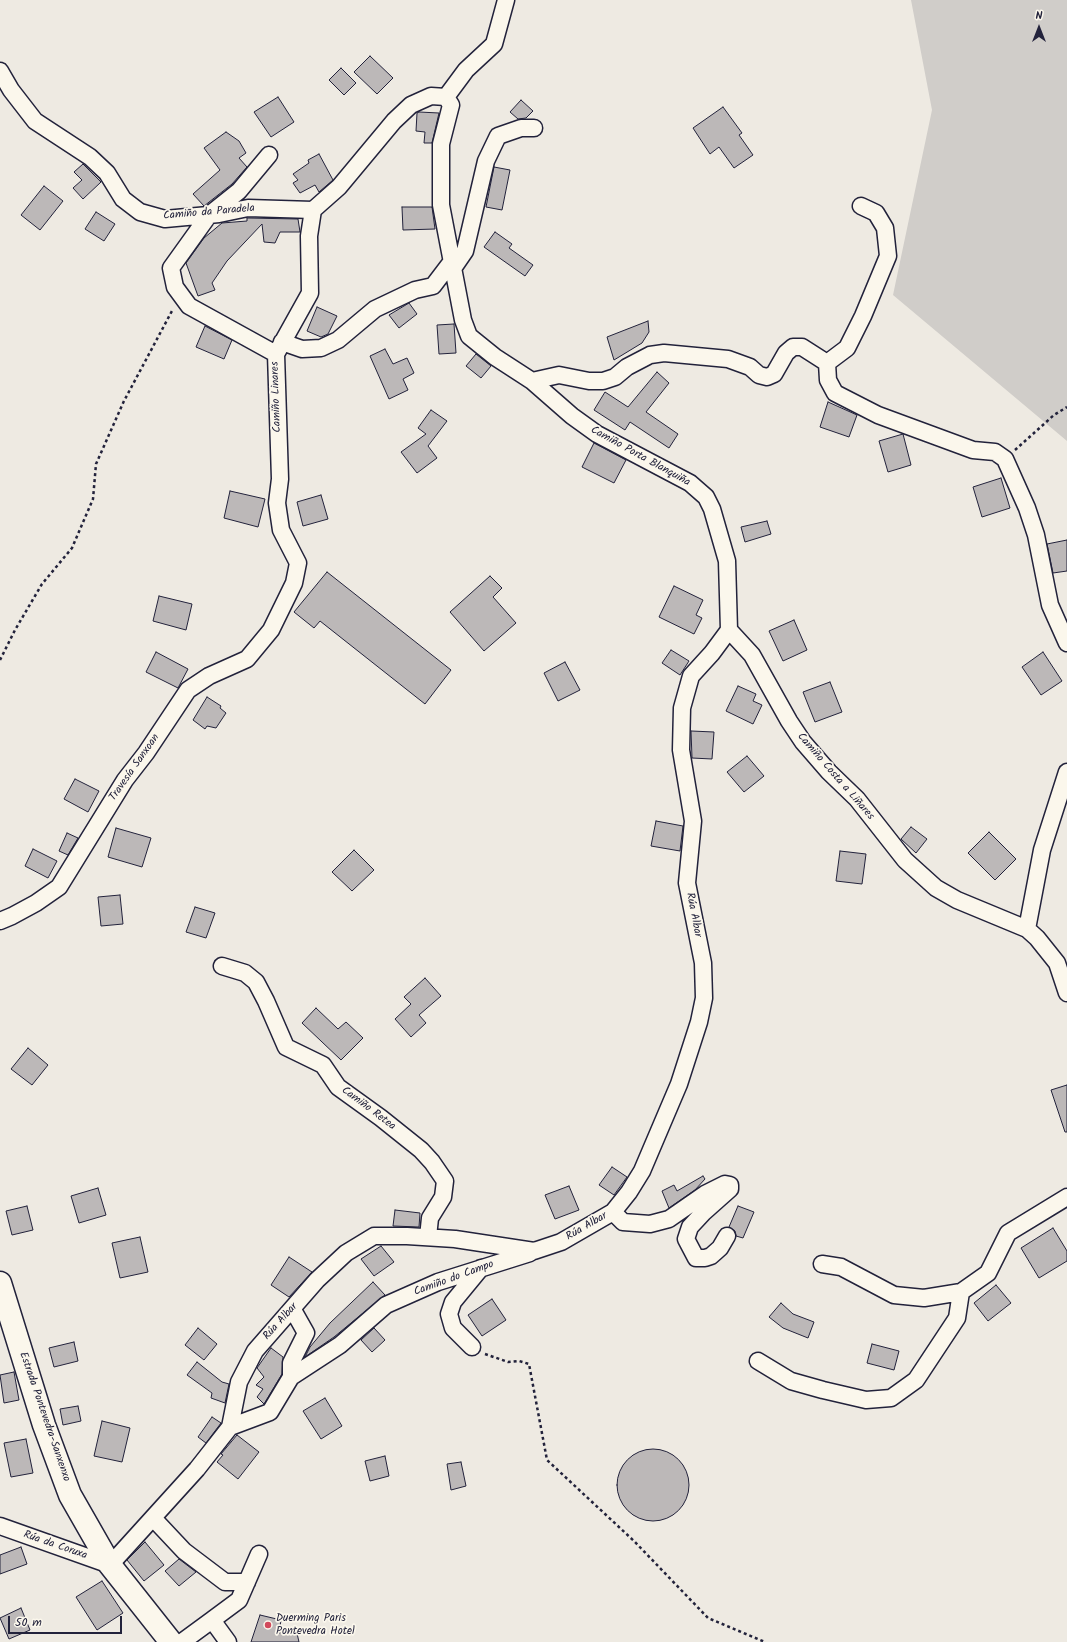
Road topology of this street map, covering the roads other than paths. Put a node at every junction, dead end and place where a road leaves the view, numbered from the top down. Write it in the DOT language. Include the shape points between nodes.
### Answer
graph roads {
  1 [pos="506,0"];
  2 [pos="0,71"];
  3 [pos="446,97"];
  4 [pos="534,128"];
  5 [pos="268,155"];
  6 [pos="861,206"];
  7 [pos="314,210"];
  8 [pos="209,215"];
  9 [pos="453,264"];
  10 [pos="279,348"];
  11 [pos="828,363"];
  12 [pos="532,381"];
  13 [pos="729,630"];
  14 [pos="1067,643"];
  15 [pos="247,659"];
  16 [pos="1067,772"];
  17 [pos="0,920"];
  18 [pos="1027,930"];
  19 [pos="222,966"];
  20 [pos="1067,993"];
  21 [pos="1067,1197"];
  22 [pos="613,1212"];
  23 [pos="727,1236"];
  24 [pos="428,1238"];
  25 [pos="534,1251"];
  26 [pos="822,1264"];
  27 [pos="481,1268"];
  28 [pos="0,1284"];
  29 [pos="961,1292"];
  30 [pos="292,1310"];
  31 [pos="472,1347"];
  32 [pos="758,1361"];
  33 [pos="291,1377"];
  34 [pos="230,1427"];
  35 [pos="153,1518"];
  36 [pos="0,1526"];
  37 [pos="259,1554"];
  38 [pos="110,1565"];
  39 [pos="247,1582"];
  40 [pos="212,1620"];
  41 [pos="171,1642"];
  42 [pos="182,1642"];
  43 [pos="228,1642"];
  1 -- 3 [label="street" via="494,44 466,70"];
  2 -- 8 [label="street, Camiño da Paradela" via="35,121 90,157 107,173 123,199 140,212 165,219"];
  3 -- 7 [label="street" via="431,96 411,105 394,121 339,187"];
  3 -- 9 [label="street, Camiño Porta Blanquiña" via="451,105 441,144 441,205"];
  4 -- 9 [label="street" via="521,128 498,136 486,161 465,251"];
  5 -- 8 [label="street" via="239,191"];
  6 -- 11 [label="street" via="876,213 885,228 888,256 864,316 847,348"];
  7 -- 8 [label="street, Camiño da Paradela" via="248,208"];
  7 -- 10 [label="street" via="309,236 310,293"];
  8 -- 10 [label="street" via="171,268 175,287 189,306"];
  9 -- 10 [label="street" via="432,286 415,290 375,309 338,340 321,348"];
  9 -- 12 [label="street, Camiño Porta Blanquiña" via="463,320 469,336"];
  10 -- 15 [label="street, Camiño Linares" via="280,479 277,503 281,530 298,563 294,583 271,630"];
  11 -- 12 [label="street" via="802,347 793,347 786,353 774,374 767,376 759,375 750,367 728,359 664,354 650,355 627,367 615,377 603,381 559,375"];
  11 -- 14 [label="street" via="828,380 835,393 878,415 973,450 994,452 1005,459 1036,535 1050,605"];
  12 -- 13 [label="street, Camiño Porta Blanquiña" via="597,434 690,483 706,498 712,509 727,561"];
  13 -- 18 [label="street, Camiño Costa a Liñares" via="752,655 803,742 857,799 905,860 936,888 957,900"];
  13 -- 22 [label="street, Rúa Albar" via="691,676 682,708 681,750 693,821 687,883 703,963 704,998 679,1084 642,1171"];
  15 -- 17 [label="street, Travesía Sanxoan" via="209,676 188,690 146,753 124,780 59,887 36,903"];
  16 -- 18 [label="street" via="1042,850"];
  18 -- 20 [label="street, Camiño Costa a Liñares" via="1037,938 1056,963"];
  19 -- 24 [label="street, Camiño Retea" via="245,973 256,982 286,1047 323,1065 338,1087 381,1118 432,1162 444,1180 443,1198 430,1218"];
  21 -- 29 [label="street" via="1008,1233 988,1273"];
  22 -- 23 [label="street" via="623,1222 650,1224 669,1219 705,1194 725,1184 730,1185 730,1189 690,1227 686,1240 696,1258 705,1258 712,1256"];
  22 -- 25 [label="street, Rúa Albar" via="561,1242"];
  24 -- 25 [label="street, Rúa Albar"];
  24 -- 30 [label="street, Rúa Albar" via="374,1236 346,1253 317,1280"];
  25 -- 27 [label="street, Camiño do Campo"];
  26 -- 29 [label="street" via="841,1267 894,1295 924,1298"];
  27 -- 31 [label="street" via="453,1302 449,1314 453,1328"];
  27 -- 33 [label="street, Camiño do Campo" via="438,1282 386,1305 340,1345"];
  28 -- 38 [label="main road, Estrada Pontevedra-Sanxenxo" via="44,1425 70,1495"];
  29 -- 32 [label="street" via="957,1318 936,1351 916,1380 891,1398 866,1400 791,1381"];
  30 -- 33 [label="street" via="306,1333 291,1363"];
  30 -- 34 [label="street, Rúa Albar" via="255,1351 239,1382"];
  33 -- 34 [label="street, Camiño do Campo" via="270,1412"];
  34 -- 35 [label="street, Rúa Albar"];
  35 -- 38 [label="street, Rúa Albar"];
  35 -- 39 [label="street" via="184,1550 225,1582"];
  36 -- 38 [label="street, Rúa da Coruxa"];
  37 -- 39 [label="street"];
  38 -- 41 [label="main road, Estrada Pontevedra-Sanxenxo"];
  39 -- 40 [label="street" via="239,1600"];
  40 -- 42 [label="street"];
  40 -- 43 [label="street"];
}
